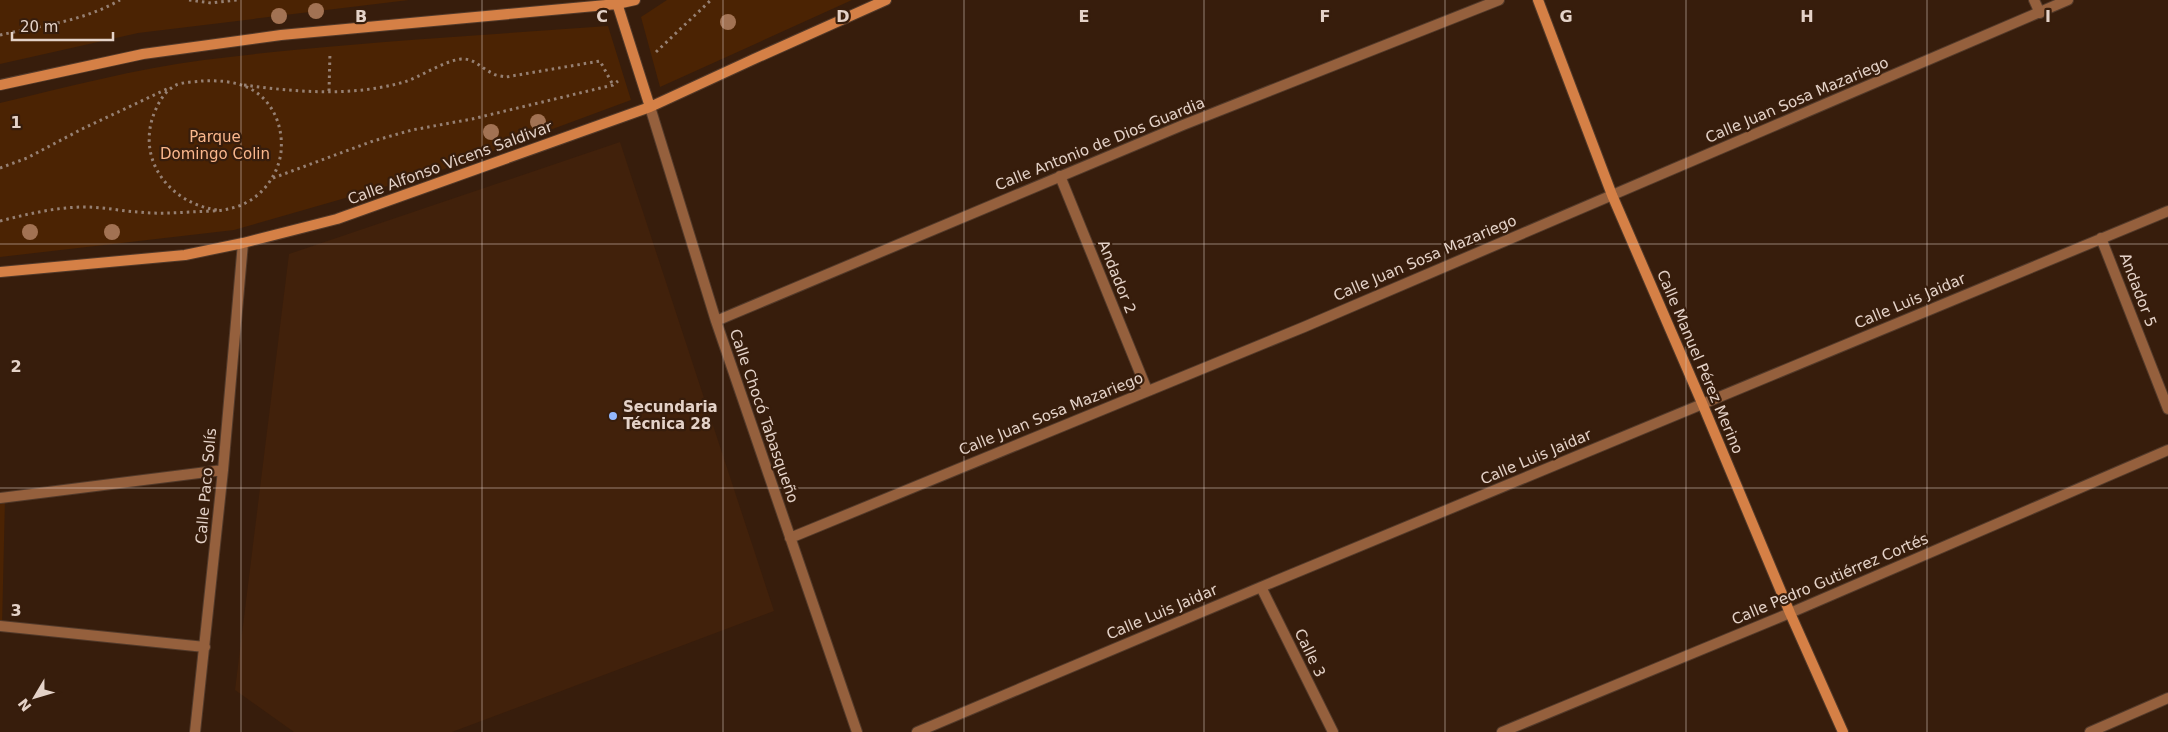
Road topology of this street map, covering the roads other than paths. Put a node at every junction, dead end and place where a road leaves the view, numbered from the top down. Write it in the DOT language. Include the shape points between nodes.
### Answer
graph roads {
  1 [pos="635,0"];
  2 [pos="886,0"];
  3 [pos="1499,0"];
  4 [pos="1538,0"];
  5 [pos="2034,0"];
  6 [pos="2068,0"];
  7 [pos="617,2"];
  8 [pos="2040,13"];
  9 [pos="0,85"];
  10 [pos="650,107"];
  11 [pos="1060,176"];
  12 [pos="1612,195"];
  13 [pos="2168,211"];
  14 [pos="2101,238"];
  15 [pos="243,243"];
  16 [pos="0,272"];
  17 [pos="716,321"];
  18 [pos="1147,390"];
  19 [pos="1702,404"];
  20 [pos="2168,408"];
  21 [pos="2168,450"];
  22 [pos="223,470"];
  23 [pos="0,498"];
  24 [pos="790,538"];
  25 [pos="1261,587"];
  26 [pos="1790,613"];
  27 [pos="0,626"];
  28 [pos="205,648"];
  29 [pos="2168,698"];
  30 [pos="195,732"];
  31 [pos="856,732"];
  32 [pos="916,732"];
  33 [pos="1333,732"];
  34 [pos="1502,732"];
  35 [pos="1843,732"];
  36 [pos="2090,732"];
  1 -- 7 [label="main road"];
  2 -- 10 [label="main road, Calle Alfonso Vicens Saldivar"];
  3 -- 11 [label="street, Calle Antonio de Dios Guardia"];
  4 -- 12 [label="main road, Calle Manuel Pérez Merino"];
  5 -- 8 [label="street"];
  6 -- 8 [label="street, Calle Juan Sosa Mazariego"];
  7 -- 9 [label="main road" via="271,36 143,54"];
  7 -- 10 [label="main road"];
  8 -- 12 [label="street, Calle Juan Sosa Mazariego"];
  10 -- 15 [label="main road, Calle Alfonso Vicens Saldivar" via="337,219"];
  10 -- 17 [label="street, Calle Chocó Tabasqueño"];
  11 -- 17 [label="street, Calle Antonio de Dios Guardia"];
  11 -- 18 [label="street, Andador 2"];
  12 -- 18 [label="street, Calle Juan Sosa Mazariego"];
  12 -- 19 [label="main road, Calle Manuel Pérez Merino"];
  13 -- 14 [label="street, Calle Luis Jaidar"];
  14 -- 19 [label="street, Calle Luis Jaidar"];
  14 -- 20 [label="street, Andador 5"];
  15 -- 16 [label="main road, Calle Alfonso Vicens Saldivar" via="185,255"];
  15 -- 22 [label="street, Calle Paco Solís"];
  17 -- 24 [label="street, Calle Chocó Tabasqueño"];
  18 -- 24 [label="street, Calle Juan Sosa Mazariego"];
  19 -- 25 [label="street, Calle Luis Jaidar"];
  19 -- 26 [label="main road, Calle Manuel Pérez Merino"];
  21 -- 26 [label="street, Calle Pedro Gutiérrez Cortés"];
  22 -- 23 [label="street"];
  22 -- 28 [label="street, Calle Paco Solís"];
  24 -- 31 [label="street, Calle Chocó Tabasqueño"];
  25 -- 32 [label="street, Calle Luis Jaidar"];
  25 -- 33 [label="street, Calle 3"];
  26 -- 34 [label="street, Calle Pedro Gutiérrez Cortés"];
  26 -- 35 [label="main road, Calle Manuel Pérez Merino"];
  27 -- 28 [label="street"];
  28 -- 30 [label="street, Calle Paco Solís"];
  29 -- 36 [label="street"];
}
